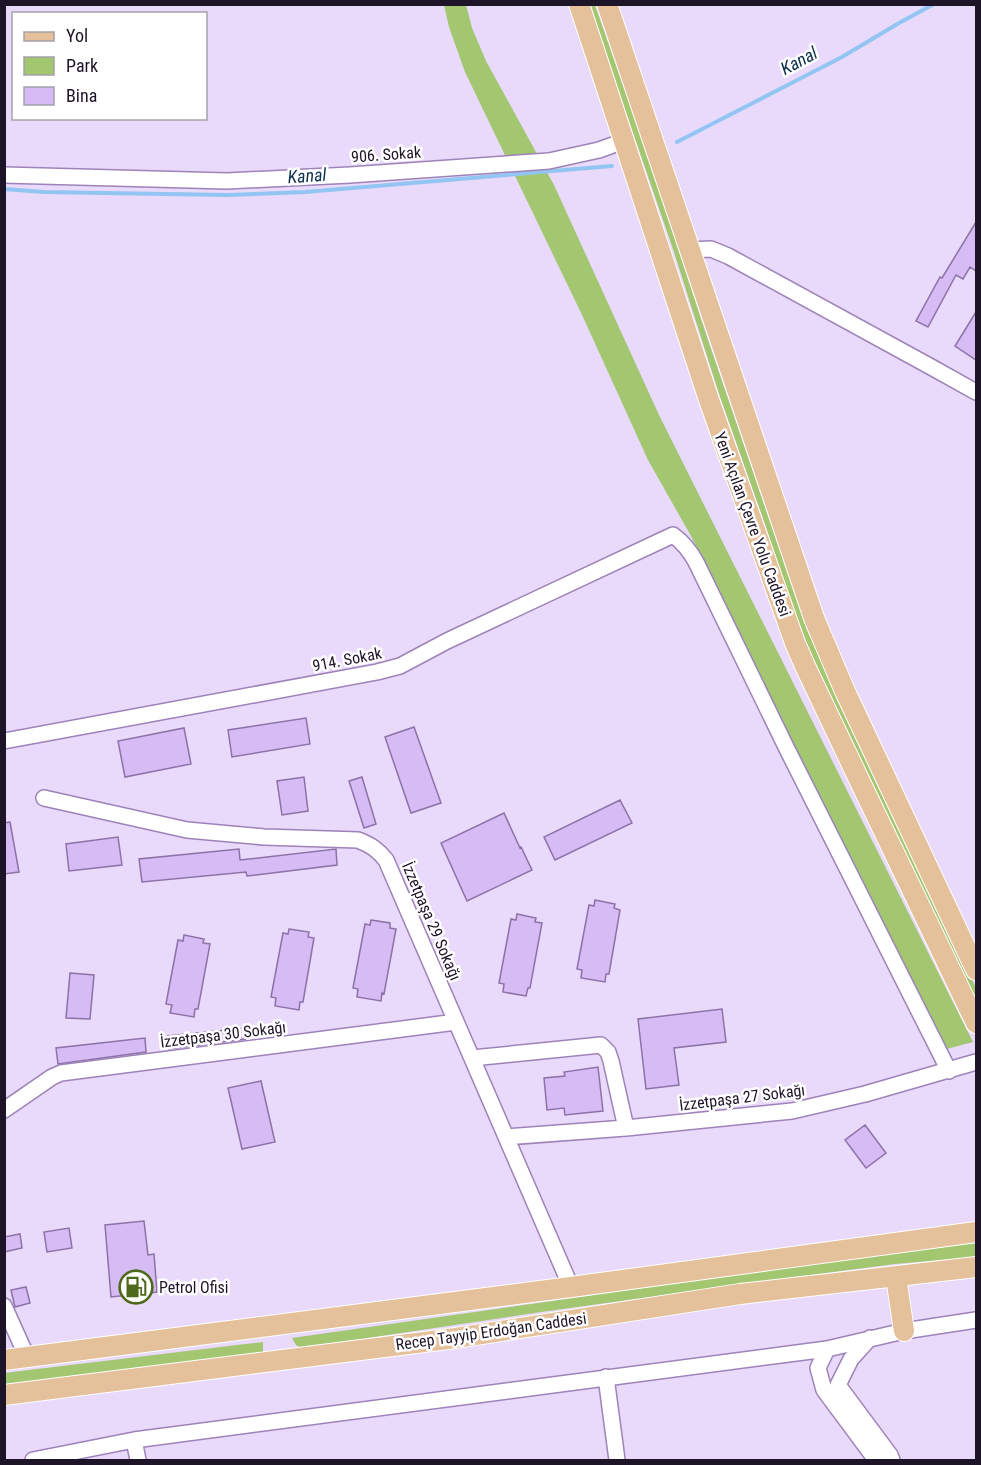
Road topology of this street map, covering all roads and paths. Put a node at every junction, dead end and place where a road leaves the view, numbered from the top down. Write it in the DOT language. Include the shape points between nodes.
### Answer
graph roads {
  1 [pos="579,4"];
  2 [pos="607,4"];
  3 [pos="624,141"];
  4 [pos="4,176"];
  5 [pos="690,250"];
  6 [pos="976,394"];
  7 [pos="4,741"];
  8 [pos="44,798"];
  9 [pos="976,970"];
  10 [pos="456,1022"];
  11 [pos="976,1023"];
  12 [pos="472,1058"];
  13 [pos="976,1062"];
  14 [pos="949,1071"];
  15 [pos="4,1110"];
  16 [pos="626,1128"];
  17 [pos="506,1137"];
  18 [pos="976,1232"];
  19 [pos="976,1267"];
  20 [pos="896,1277"];
  21 [pos="571,1287"];
  22 [pos="4,1306"];
  23 [pos="976,1320"];
  24 [pos="904,1331"];
  25 [pos="871,1338"];
  26 [pos="827,1349"];
  27 [pos="27,1357"];
  28 [pos="4,1360"];
  29 [pos="606,1377"];
  30 [pos="4,1395"];
  31 [pos="134,1440"];
  32 [pos="33,1461"];
  33 [pos="138,1461"];
  34 [pos="616,1461"];
  35 [pos="876,1461"];
  36 [pos="892,1461"];
  1 -- 3 [label="main road, Yeni Açılan Çevre Yolu Caddesi"];
  2 -- 5 [label="main road, Yeni Açılan Çevre Yolu Caddesi"];
  3 -- 4 [label="street, 906. Sokak" via="549,161 350,175 227,180"];
  3 -- 11 [label="main road, Yeni Açılan Çevre Yolu Caddesi" via="708,397 798,650"];
  5 -- 6 [label="street" via="711,249 728,256"];
  5 -- 9 [label="main road, Yeni Açılan Çevre Yolu Caddesi" via="817,627"];
  7 -- 14 [label="street, 914. Sokak" via="400,666 673,536 696,562"];
  8 -- 10 [label="street, İzzetpaşa 29 Sokağı" via="187,831 358,840 371,844 386,860"];
  10 -- 12 [label="street, İzzetpaşa 29 Sokağı"];
  10 -- 15 [label="street, İzzetpaşa 30 Sokağı" via="61,1072"];
  12 -- 16 [label="street" via="601,1045 611,1061"];
  12 -- 17 [label="street, İzzetpaşa 29 Sokağı"];
  13 -- 14 [label="street, İzzetpaşa 27 Sokağı"];
  14 -- 16 [label="street, İzzetpaşa 27 Sokağı" via="792,1111"];
  16 -- 17 [label="street, İzzetpaşa 27 Sokağı"];
  17 -- 21 [label="street, İzzetpaşa 29 Sokağı"];
  18 -- 21 [label="main road, Recep Tayyip Erdoğan Caddesi"];
  19 -- 20 [label="main road, Recep Tayyip Erdoğan Caddesi"];
  20 -- 24 [label="main road"];
  20 -- 30 [label="main road, Recep Tayyip Erdoğan Caddesi" via="740,1294 456,1338"];
  21 -- 27 [label="main road, Recep Tayyip Erdoğan Caddesi"];
  22 -- 27 [label="street"];
  23 -- 24 [label="street"];
  24 -- 25 [label="street"];
  25 -- 26 [label="street"];
  25 -- 36 [label="street" via="851,1359 838,1385"];
  26 -- 29 [label="street"];
  26 -- 35 [label="street" via="818,1368 824,1390"];
  27 -- 28 [label="main road, Recep Tayyip Erdoğan Caddesi"];
  29 -- 31 [label="street"];
  29 -- 34 [label="street"];
  31 -- 32 [label="street"];
  31 -- 33 [label="street"];
}
